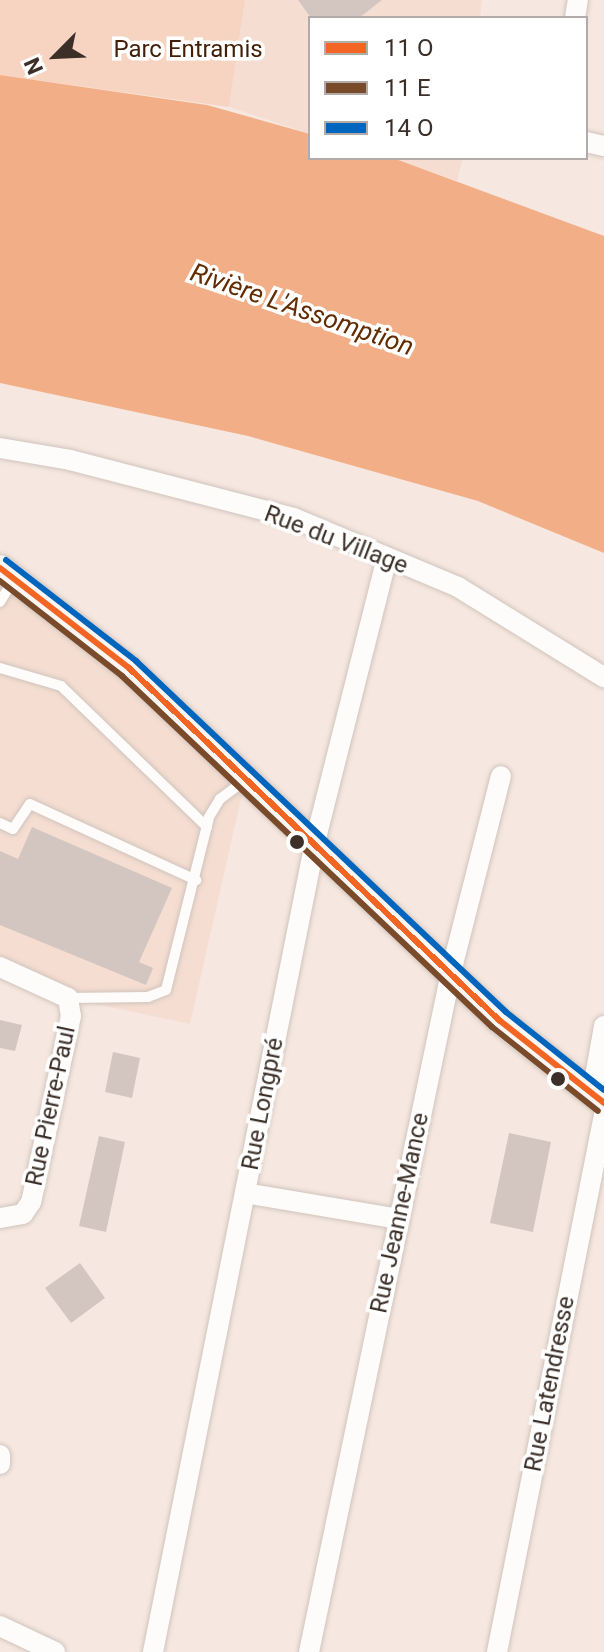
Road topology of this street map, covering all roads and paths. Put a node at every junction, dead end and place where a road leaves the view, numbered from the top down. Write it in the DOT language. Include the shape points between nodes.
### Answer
graph roads {
  1 [pos="0,448"];
  2 [pos="387,558"];
  3 [pos="7,573"];
  4 [pos="0,602"];
  5 [pos="0,668"];
  6 [pos="604,677"];
  7 [pos="501,776"];
  8 [pos="248,778"];
  9 [pos="0,823"];
  10 [pos="207,827"];
  11 [pos="315,842"];
  12 [pos="196,880"];
  13 [pos="0,967"];
  14 [pos="451,972"];
  15 [pos="68,998"];
  16 [pos="604,1026"];
  17 [pos="600,1104"];
  18 [pos="245,1193"];
  19 [pos="0,1218"];
  20 [pos="399,1219"];
  21 [pos="0,1455"];
  22 [pos="0,1464"];
  23 [pos="0,1626"];
  24 [pos="55,1652"];
  25 [pos="153,1652"];
  26 [pos="309,1652"];
  27 [pos="497,1652"];
  1 -- 2 [label="street, Rue du Village" via="70,460 294,518"];
  2 -- 6 [label="street, Rue du Village" via="458,587"];
  2 -- 11 [label="street, Rue Longpré"];
  3 -- 4 [label="lane"];
  3 -- 8 [label="main road" via="129,668"];
  5 -- 10 [label="lane" via="61,686"];
  7 -- 14 [label="street, Rue Jeanne-Mance"];
  8 -- 10 [label="lane" via="220,799"];
  8 -- 11 [label="main road"];
  9 -- 12 [label="lane" via="13,829 30,804"];
  10 -- 12 [label="lane"];
  11 -- 14 [label="main road"];
  11 -- 18 [label="street, Rue Longpré"];
  12 -- 15 [label="lane" via="166,990 148,997"];
  13 -- 15 [label="street, Rue Pierre-Paul"];
  14 -- 17 [label="main road" via="499,1020"];
  14 -- 20 [label="street, Rue Jeanne-Mance"];
  15 -- 19 [label="street, Rue Pierre-Paul" via="71,1016 31,1202 23,1214"];
  16 -- 17 [label="street, Rue Latendresse"];
  17 -- 27 [label="street, Rue Latendresse"];
  18 -- 20 [label="street"];
  18 -- 25 [label="street, Rue Longpré"];
  20 -- 26 [label="street, Rue Jeanne-Mance"];
  21 -- 22 [label="street"];
  23 -- 24 [label="street"];
}
